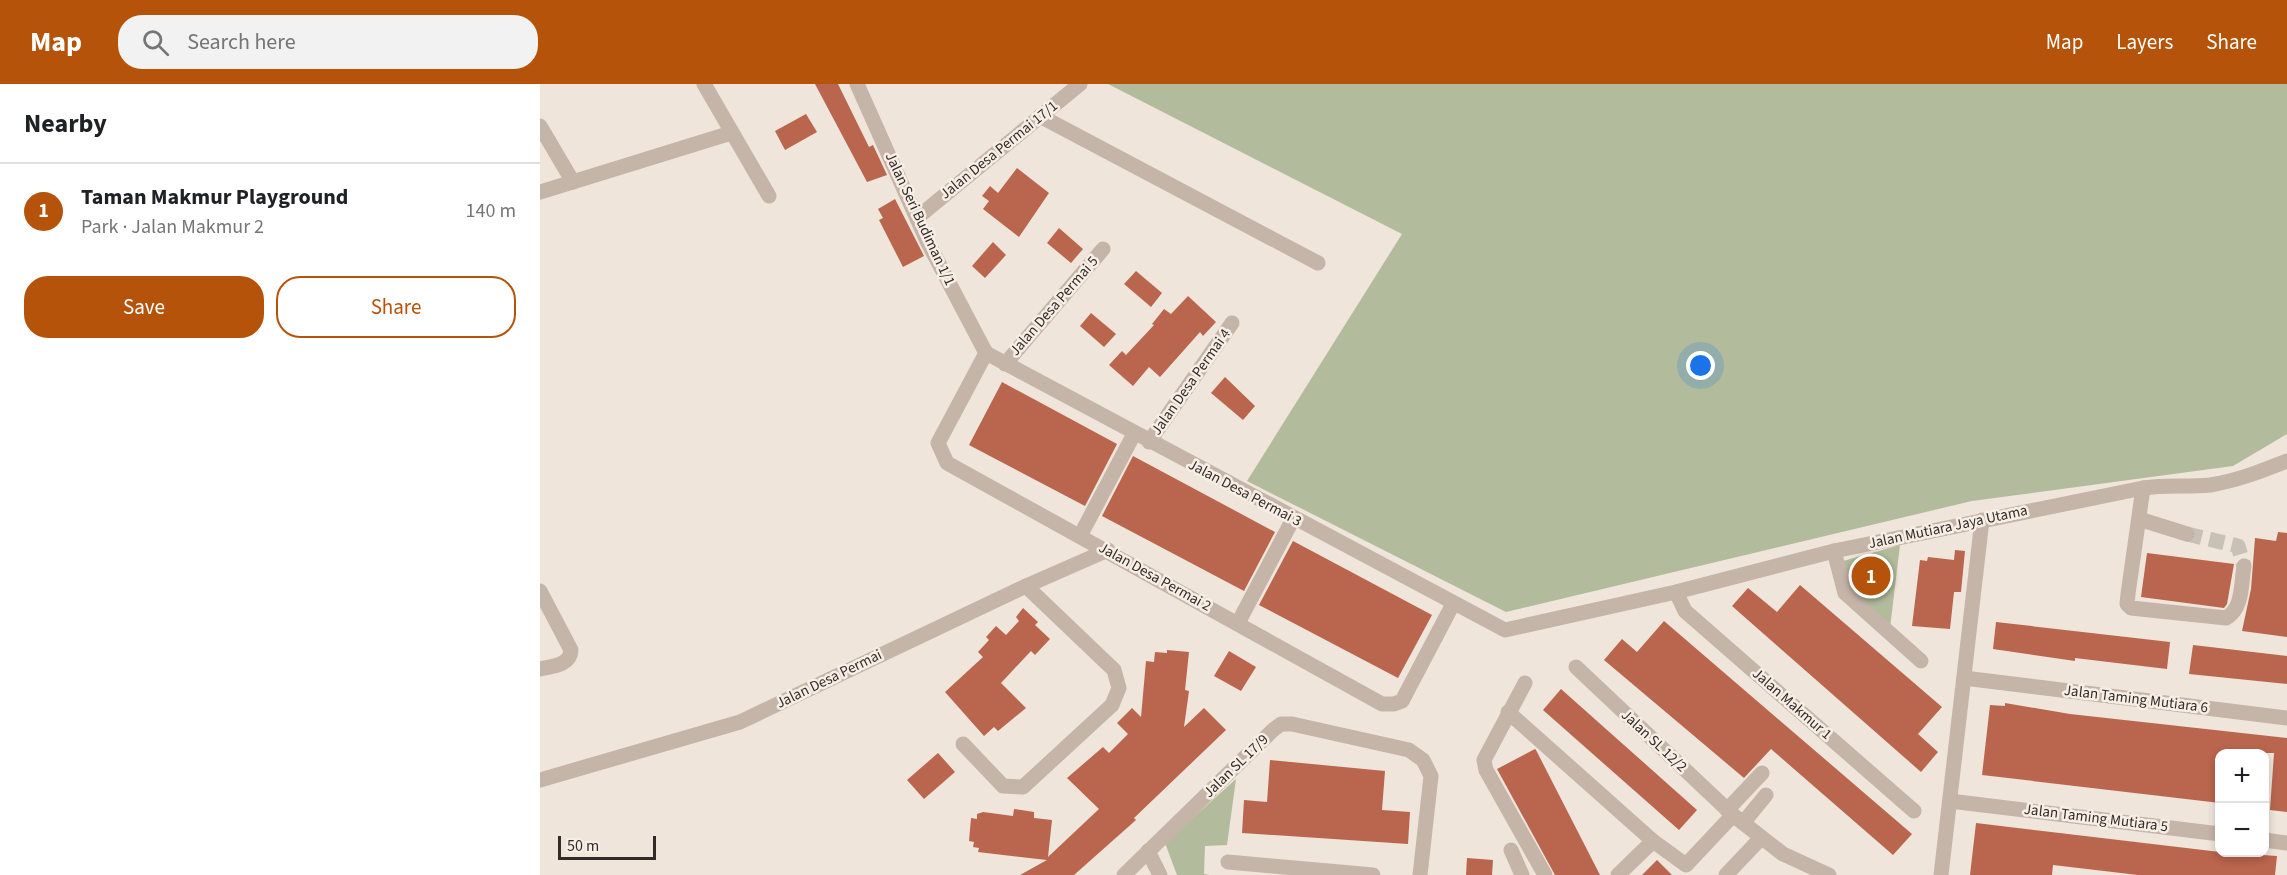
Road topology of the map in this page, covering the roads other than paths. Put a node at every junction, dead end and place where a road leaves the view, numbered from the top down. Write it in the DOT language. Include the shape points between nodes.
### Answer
graph roads {
  1 [pos="704,84"];
  2 [pos="857,84"];
  3 [pos="1080,84"];
  4 [pos="1040,116"];
  5 [pos="540,126"];
  6 [pos="731,133"];
  7 [pos="573,182"];
  8 [pos="540,192"];
  9 [pos="769,196"];
  10 [pos="918,216"];
  11 [pos="1103,249"];
  12 [pos="1318,264"];
  13 [pos="1232,323"];
  14 [pos="986,353"];
  15 [pos="1005,364"];
  16 [pos="1134,434"];
  17 [pos="1149,442"];
  18 [pos="2287,461"];
  19 [pos="2143,488"];
  20 [pos="1293,519"];
  21 [pos="2139,519"];
  22 [pos="1982,520"];
  23 [pos="2187,534"];
  24 [pos="1080,536"];
  25 [pos="1108,550"];
  26 [pos="1834,551"];
  27 [pos="2244,566"];
  28 [pos="1026,585"];
  29 [pos="540,591"];
  30 [pos="1676,592"];
  31 [pos="1453,604"];
  32 [pos="1238,623"];
  33 [pos="1504,630"];
  34 [pos="1921,661"];
  35 [pos="1576,667"];
  36 [pos="540,669"];
  37 [pos="1964,678"];
  38 [pos="1525,683"];
  39 [pos="1508,712"];
  40 [pos="2287,718"];
  41 [pos="963,744"];
  42 [pos="1762,773"];
  43 [pos="540,780"];
  44 [pos="1766,795"];
  45 [pos="1950,801"];
  46 [pos="1914,811"];
  47 [pos="1734,816"];
  48 [pos="2215,833"];
  49 [pos="1761,838"];
  50 [pos="1653,841"];
  51 [pos="2269,841"];
  52 [pos="2287,843"];
  53 [pos="1511,850"];
  54 [pos="1148,851"];
  55 [pos="1228,862"];
  56 [pos="1124,875"];
  57 [pos="1160,875"];
  58 [pos="1373,875"];
  59 [pos="1420,875"];
  60 [pos="1522,875"];
  61 [pos="1545,875"];
  62 [pos="1618,875"];
  63 [pos="1726,875"];
  64 [pos="1829,875"];
  65 [pos="1941,875"];
  1 -- 6 [label="street"];
  2 -- 10 [label="street, Jalan Seri Budiman 1/1"];
  3 -- 4 [label="street, Jalan Desa Permai 17/1"];
  4 -- 10 [label="street, Jalan Desa Permai 17/1"];
  4 -- 12 [label="street"];
  5 -- 7 [label="street"];
  6 -- 7 [label="street"];
  6 -- 9 [label="street"];
  7 -- 8 [label="street"];
  10 -- 14 [label="street, Jalan Seri Budiman 1/1" via="927,241"];
  11 -- 15 [label="street, Jalan Desa Permai 5"];
  13 -- 17 [label="street, Jalan Desa Permai 4"];
  14 -- 15 [label="street, Jalan Desa Permai 3"];
  14 -- 24 [label="street, Jalan Desa Permai 2" via="938,443 947,463"];
  15 -- 16 [label="street, Jalan Desa Permai 3"];
  16 -- 17 [label="street, Jalan Desa Permai 3"];
  16 -- 24 [label="street"];
  17 -- 20 [label="street, Jalan Desa Permai 3"];
  18 -- 19 [label="street, Jalan Mutiara Jaya Utama" via="2255,474 2210,484"];
  19 -- 21 [label="street"];
  19 -- 22 [label="street, Jalan Mutiara Jaya Utama"];
  20 -- 31 [label="street, Jalan Desa Permai 3"];
  20 -- 32 [label="street"];
  21 -- 23 [label="street"];
  21 -- 27 [label="street" via="2127,604 2131,608 2226,618 2238,606"];
  22 -- 26 [label="street, Jalan Mutiara Jaya Utama"];
  22 -- 37 [label="street"];
  24 -- 25 [label="street, Jalan Desa Permai 2"];
  25 -- 28 [label="street, Jalan Desa Permai"];
  25 -- 32 [label="street, Jalan Desa Permai 2"];
  26 -- 30 [label="street, Jalan Mutiara Jaya Utama"];
  26 -- 34 [label="street" via="1845,594"];
  28 -- 41 [label="street" via="1114,670 1119,688 1112,705 1023,787 1003,786"];
  28 -- 43 [label="street, Jalan Desa Permai" via="740,722"];
  29 -- 36 [label="street" via="571,650 565,663"];
  30 -- 33 [label="street, Jalan Mutiara Jaya Utama"];
  30 -- 46 [label="street, Jalan Makmur 1" via="1685,611"];
  31 -- 32 [label="street, Jalan Desa Permai 2" via="1402,701 1394,705 1382,704"];
  31 -- 33 [label="street, Jalan Desa Permai 3"];
  35 -- 47 [label="street, Jalan SL 12/2"];
  37 -- 40 [label="street, Jalan Taming Mutiara 6"];
  37 -- 45 [label="street"];
  38 -- 39 [label="street"];
  39 -- 50 [label="street"];
  39 -- 61 [label="street" via="1484,760 1486,770"];
  42 -- 47 [label="street"];
  44 -- 47 [label="street"];
  45 -- 48 [label="street, Jalan Taming Mutiara 5"];
  45 -- 65 [label="street"];
  47 -- 49 [label="street, Jalan SL 12/2"];
  47 -- 50 [label="street" via="1686,866"];
  49 -- 63 [label="street"];
  49 -- 64 [label="street, Jalan SL 12/2" via="1783,854"];
  50 -- 62 [label="street"];
  51 -- 52 [label="street"];
  53 -- 60 [label="street"];
  54 -- 56 [label="street, Jalan SL 17/9"];
  54 -- 57 [label="street"];
  54 -- 59 [label="street, Jalan SL 17/9" via="1281,724 1292,724 1409,750 1423,760 1431,776"];
  55 -- 58 [label="street"];
}
